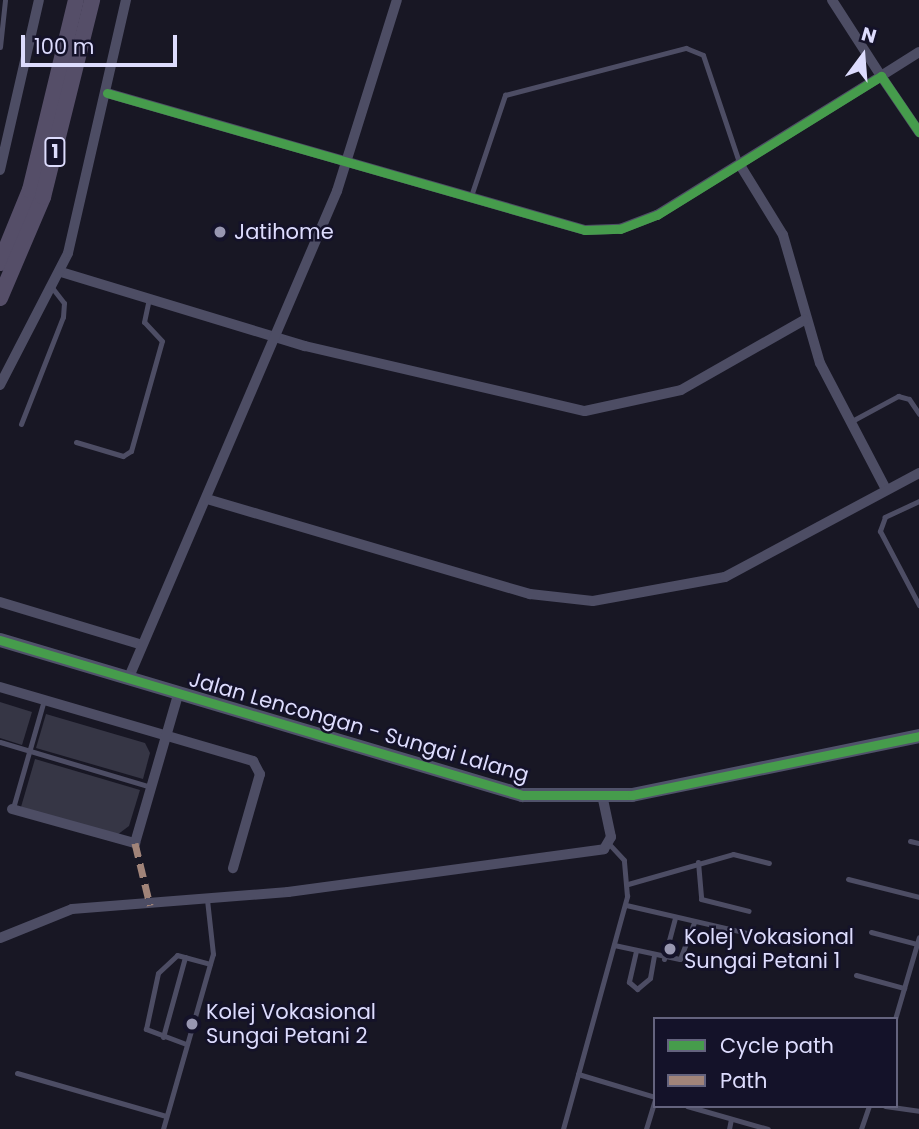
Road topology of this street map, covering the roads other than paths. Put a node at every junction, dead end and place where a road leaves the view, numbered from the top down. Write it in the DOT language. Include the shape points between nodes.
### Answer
graph roads {
  1 [pos="5,0"];
  2 [pos="39,0"];
  3 [pos="76,0"];
  4 [pos="92,0"];
  5 [pos="126,0"];
  6 [pos="397,0"];
  7 [pos="832,0"];
  8 [pos="0,47"];
  9 [pos="919,52"];
  10 [pos="881,76"];
  11 [pos="107,93"];
  12 [pos="919,132"];
  13 [pos="347,165"];
  14 [pos="740,165"];
  15 [pos="0,170"];
  16 [pos="470,199"];
  17 [pos="0,263"];
  18 [pos="61,272"];
  19 [pos="53,289"];
  20 [pos="0,298"];
  21 [pos="149,298"];
  22 [pos="804,320"];
  23 [pos="275,336"];
  24 [pos="13,365"];
  25 [pos="0,367"];
  26 [pos="0,385"];
  27 [pos="919,414"];
  28 [pos="849,422"];
  29 [pos="21,425"];
  30 [pos="76,442"];
  31 [pos="919,473"];
  32 [pos="886,489"];
  33 [pos="207,499"];
  34 [pos="919,501"];
  35 [pos="0,602"];
  36 [pos="919,605"];
  37 [pos="0,640"];
  38 [pos="142,645"];
  39 [pos="129,677"];
  40 [pos="0,687"];
  41 [pos="179,692"];
  42 [pos="44,700"];
  43 [pos="167,736"];
  44 [pos="919,736"];
  45 [pos="0,742"];
  46 [pos="29,750"];
  47 [pos="153,788"];
  48 [pos="603,798"];
  49 [pos="12,809"];
  50 [pos="910,841"];
  51 [pos="919,843"];
  52 [pos="609,844"];
  53 [pos="698,862"];
  54 [pos="769,863"];
  55 [pos="233,868"];
  56 [pos="848,879"];
  57 [pos="628,884"];
  58 [pos="919,897"];
  59 [pos="207,900"];
  60 [pos="625,905"];
  61 [pos="749,911"];
  62 [pos="675,918"];
  63 [pos="694,922"];
  64 [pos="871,932"];
  65 [pos="919,937"];
  66 [pos="0,938"];
  67 [pos="791,943"];
  68 [pos="917,944"];
  69 [pos="614,945"];
  70 [pos="636,951"];
  71 [pos="654,956"];
  72 [pos="185,957"];
  73 [pos="664,959"];
  74 [pos="210,964"];
  75 [pos="856,975"];
  76 [pos="904,988"];
  77 [pos="896,1017"];
  78 [pos="163,1037"];
  79 [pos="186,1044"];
  80 [pos="17,1073"];
  81 [pos="578,1074"];
  82 [pos="653,1097"];
  83 [pos="653,1105"];
  84 [pos="694,1108"];
  85 [pos="868,1108"];
  86 [pos="898,1108"];
  87 [pos="919,1111"];
  88 [pos="166,1116"];
  89 [pos="732,1119"];
  90 [pos="163,1129"];
  91 [pos="563,1129"];
  92 [pos="646,1129"];
  93 [pos="729,1129"];
  94 [pos="768,1129"];
  95 [pos="861,1129"];
  1 -- 8 [label="lane"];
  2 -- 15 [label="street"];
  3 -- 17 [label="main road, 1" via="30,190"];
  4 -- 20 [label="main road, 1" via="43,197"];
  5 -- 11 [label="street"];
  6 -- 13 [label="street"];
  7 -- 10 [label="street"];
  9 -- 10 [label="street"];
  10 -- 12 [label="street"];
  10 -- 14 [label="street"];
  11 -- 13 [label="street"];
  11 -- 18 [label="street"];
  13 -- 16 [label="street"];
  13 -- 23 [label="street"];
  14 -- 16 [label="street" via="620,229 564,226"];
  14 -- 16 [label="lane" via="702,55 686,48 505,95"];
  14 -- 22 [label="street" via="783,235"];
  18 -- 19 [label="street"];
  18 -- 21 [label="street"];
  19 -- 24 [label="street"];
  19 -- 29 [label="lane" via="64,303 63,317"];
  21 -- 23 [label="street"];
  21 -- 30 [label="lane" via="144,322 162,341 131,451 123,456"];
  22 -- 23 [label="street" via="681,390 602,411 567,408"];
  22 -- 28 [label="street"];
  23 -- 33 [label="street"];
  24 -- 25 [label="street"];
  24 -- 26 [label="street"];
  27 -- 28 [label="lane" via="909,399 898,397"];
  28 -- 32 [label="street"];
  31 -- 32 [label="street"];
  32 -- 33 [label="street" via="725,577 593,601 530,593"];
  33 -- 38 [label="street"];
  34 -- 36 [label="lane" via="885,517 880,531"];
  35 -- 38 [label="street"];
  37 -- 39 [label="street, Jalan Lencongan - Sungai Lalang"];
  38 -- 39 [label="street"];
  39 -- 41 [label="street, Jalan Lencongan - Sungai Lalang"];
  40 -- 42 [label="street"];
  41 -- 43 [label="street"];
  41 -- 48 [label="street, Jalan Lencongan - Sungai Lalang" via="499,790"];
  42 -- 43 [label="street"];
  42 -- 46 [label="lane"];
  43 -- 47 [label="street"];
  43 -- 55 [label="street" via="259,767"];
  44 -- 48 [label="street, Jalan Lencongan - Sungai Lalang"];
  45 -- 46 [label="lane"];
  46 -- 47 [label="lane"];
  46 -- 49 [label="lane"];
  47 -- 49 [label="street" via="140,838 128,845"];
  48 -- 52 [label="street"];
  50 -- 51 [label="lane"];
  52 -- 57 [label="lane" via="624,860"];
  52 -- 59 [label="street" via="379,881"];
  53 -- 54 [label="lane" via="733,854"];
  53 -- 57 [label="lane"];
  53 -- 61 [label="lane" via="701,899"];
  56 -- 58 [label="lane"];
  57 -- 60 [label="lane"];
  59 -- 66 [label="street" via="72,909"];
  59 -- 74 [label="lane"];
  60 -- 62 [label="lane"];
  60 -- 69 [label="lane"];
  62 -- 63 [label="lane"];
  62 -- 73 [label="lane"];
  63 -- 67 [label="lane"];
  63 -- 73 [label="lane" via="686,952 680,959"];
  64 -- 68 [label="lane"];
  65 -- 68 [label="lane"];
  68 -- 76 [label="lane"];
  69 -- 70 [label="lane"];
  69 -- 81 [label="lane"];
  70 -- 71 [label="lane"];
  70 -- 71 [label="lane" via="629,982 637,989 647,983"];
  71 -- 73 [label="lane"];
  72 -- 74 [label="lane"];
  72 -- 78 [label="lane"];
  72 -- 78 [label="lane" via="168,956 155,986 146,1029"];
  74 -- 79 [label="lane"];
  75 -- 76 [label="lane"];
  76 -- 77 [label="lane"];
  78 -- 79 [label="lane"];
  79 -- 88 [label="lane"];
  80 -- 88 [label="lane"];
  81 -- 82 [label="lane"];
  81 -- 91 [label="lane"];
  83 -- 92 [label="lane"];
  84 -- 89 [label="lane"];
  85 -- 95 [label="lane"];
  86 -- 87 [label="lane"];
  88 -- 90 [label="lane"];
  89 -- 93 [label="lane"];
  89 -- 94 [label="lane"];
}
